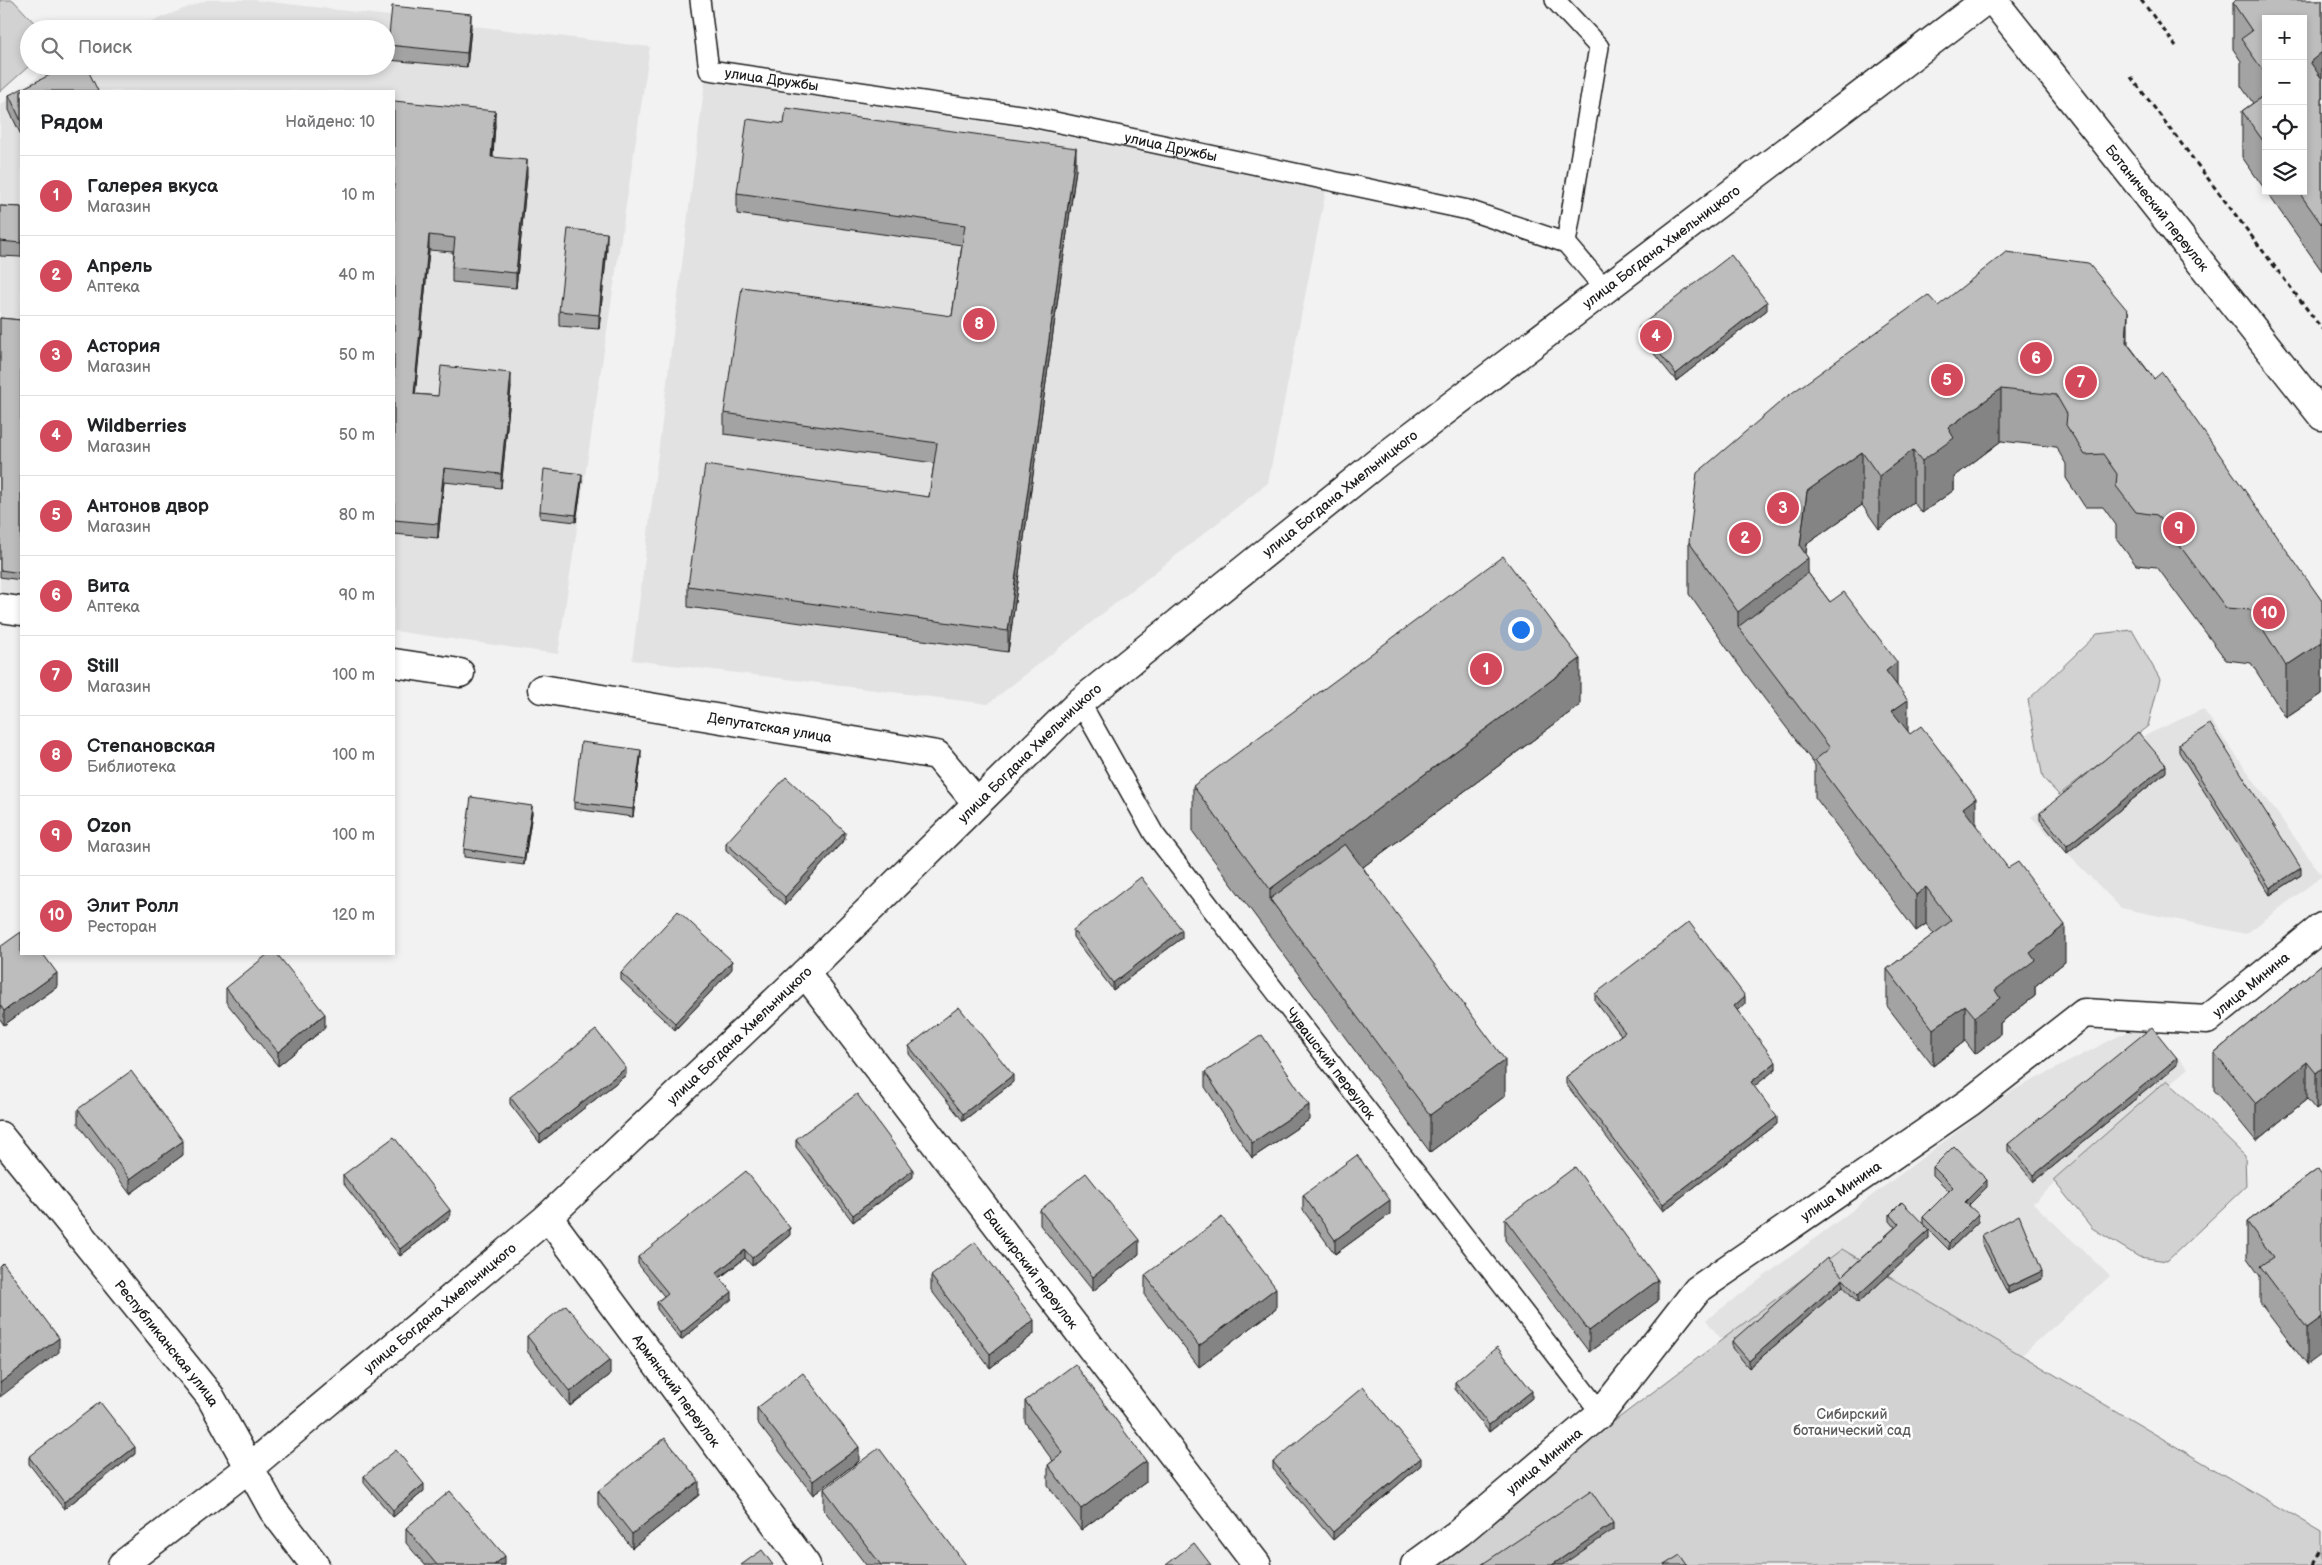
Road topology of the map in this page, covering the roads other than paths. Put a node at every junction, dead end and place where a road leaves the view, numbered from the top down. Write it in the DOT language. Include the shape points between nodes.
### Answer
graph roads {
  1 [pos="700,0"];
  2 [pos="1555,0"];
  3 [pos="1986,0"];
  4 [pos="1993,0"];
  5 [pos="1566,243"];
  6 [pos="1605,288"];
  7 [pos="2322,416"];
  8 [pos="0,608"];
  9 [pos="20,611"];
  10 [pos="395,663"];
  11 [pos="460,673"];
  12 [pos="542,689"];
  13 [pos="1080,702"];
  14 [pos="977,803"];
  15 [pos="2322,926"];
  16 [pos="804,973"];
  17 [pos="0,1136"];
  18 [pos="548,1217"];
  19 [pos="1601,1414"];
  20 [pos="249,1468"];
  21 [pos="122,1565"];
  22 [pos="315,1565"];
  23 [pos="806,1565"];
  24 [pos="1257,1565"];
  25 [pos="1415,1565"];
  1 -- 5 [label="lane, улица Дружбы" via="709,70 1027,116 1468,210"];
  2 -- 5 [label="lane" via="1599,47"];
  3 -- 6 [label="street, улица Богдана Хмельницкого"];
  4 -- 7 [label="street, Ботанический переулок"];
  5 -- 6 [label="lane"];
  6 -- 13 [label="street, улица Богдана Хмельницкого" via="1388,454"];
  8 -- 9 [label="street"];
  10 -- 11 [label="street"];
  12 -- 14 [label="street, Депутатская улица" via="937,755"];
  13 -- 14 [label="street, улица Богдана Хмельницкого"];
  13 -- 19 [label="lane, Чувашский переулок" via="1154,834"];
  14 -- 16 [label="street, улица Богдана Хмельницкого"];
  15 -- 19 [label="street, улица Минина" via="2206,1020 2084,1013 1970,1102 1697,1290"];
  16 -- 18 [label="street, улица Богдана Хмельницкого"];
  16 -- 24 [label="street, Башкирский переулок"];
  17 -- 20 [label="street, Республиканская улица" via="210,1396"];
  18 -- 20 [label="street, улица Богдана Хмельницкого"];
  18 -- 23 [label="street, Армянский переулок"];
  19 -- 25 [label="street, улица Минина" via="1460,1532"];
  20 -- 21 [label="street, улица Богдана Хмельницкого"];
  20 -- 22 [label="street, Республиканская улица" via="273,1510"];
}
